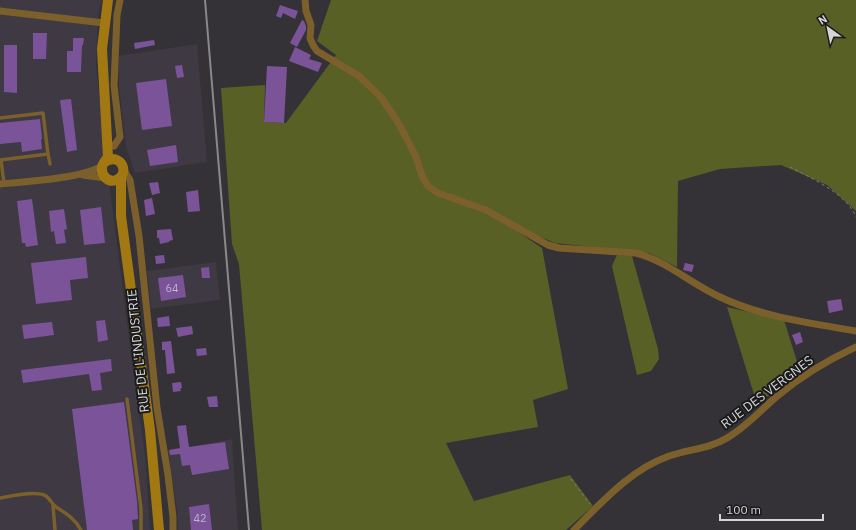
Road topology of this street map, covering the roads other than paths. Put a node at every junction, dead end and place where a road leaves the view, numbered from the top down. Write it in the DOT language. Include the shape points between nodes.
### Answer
graph roads {
  1 [pos="108,0"];
  2 [pos="120,0"];
  3 [pos="305,0"];
  4 [pos="0,10"];
  5 [pos="104,23"];
  6 [pos="106,100"];
  7 [pos="0,118"];
  8 [pos="114,146"];
  9 [pos="48,154"];
  10 [pos="0,160"];
  11 [pos="118,160"];
  12 [pos="50,164"];
  13 [pos="104,164"];
  14 [pos="79,174"];
  15 [pos="122,174"];
  16 [pos="107,179"];
  17 [pos="2,184"];
  18 [pos="121,216"];
  19 [pos="856,331"];
  20 [pos="856,347"];
  21 [pos="127,399"];
  22 [pos="0,498"];
  23 [pos="53,505"];
  24 [pos="55,530"];
  25 [pos="81,530"];
  26 [pos="141,530"];
  27 [pos="159,530"];
  28 [pos="173,530"];
  29 [pos="574,530"];
  1 -- 5 [label="main road"];
  2 -- 8 [label="street" via="114,85 120,136"];
  3 -- 19 [label="street" via="311,24 312,45 317,51 359,76 381,96 416,157 424,181 438,193 486,210 548,245 636,253 666,265 717,296 738,305 808,323"];
  4 -- 5 [label="street"];
  5 -- 6 [label="main road" via="102,49"];
  6 -- 8 [label="main road"];
  6 -- 13 [label="main road" via="108,157"];
  7 -- 9 [label="lane" via="43,112"];
  8 -- 11 [label="main road"];
  9 -- 10 [label="lane"];
  9 -- 12 [label="lane"];
  10 -- 17 [label="lane"];
  11 -- 13 [label="main road" via="111,159"];
  11 -- 15 [label="main road" via="122,165"];
  13 -- 14 [label="street" via="94,171"];
  13 -- 16 [label="main road" via="102,172"];
  14 -- 16 [label="street"];
  14 -- 17 [label="street"];
  15 -- 16 [label="main road" via="115,181"];
  15 -- 18 [label="main road, RUE DE L'INDUSTRIE"];
  15 -- 28 [label="street, RUE DE L'INDUSTRIE" via="130,180 139,236"];
  16 -- 18 [label="main road, RUE DE L'INDUSTRIE" via="115,190"];
  18 -- 27 [label="main road, RUE DE L'INDUSTRIE" via="150,430"];
  20 -- 29 [label="street, RUE DES VERGNES" via="797,381 728,438 706,448 670,456 636,472"];
  21 -- 26 [label="lane" via="141,509"];
  22 -- 23 [label="lane" via="38,493 47,496"];
  23 -- 24 [label="lane"];
  23 -- 25 [label="lane" via="71,516"];
}
